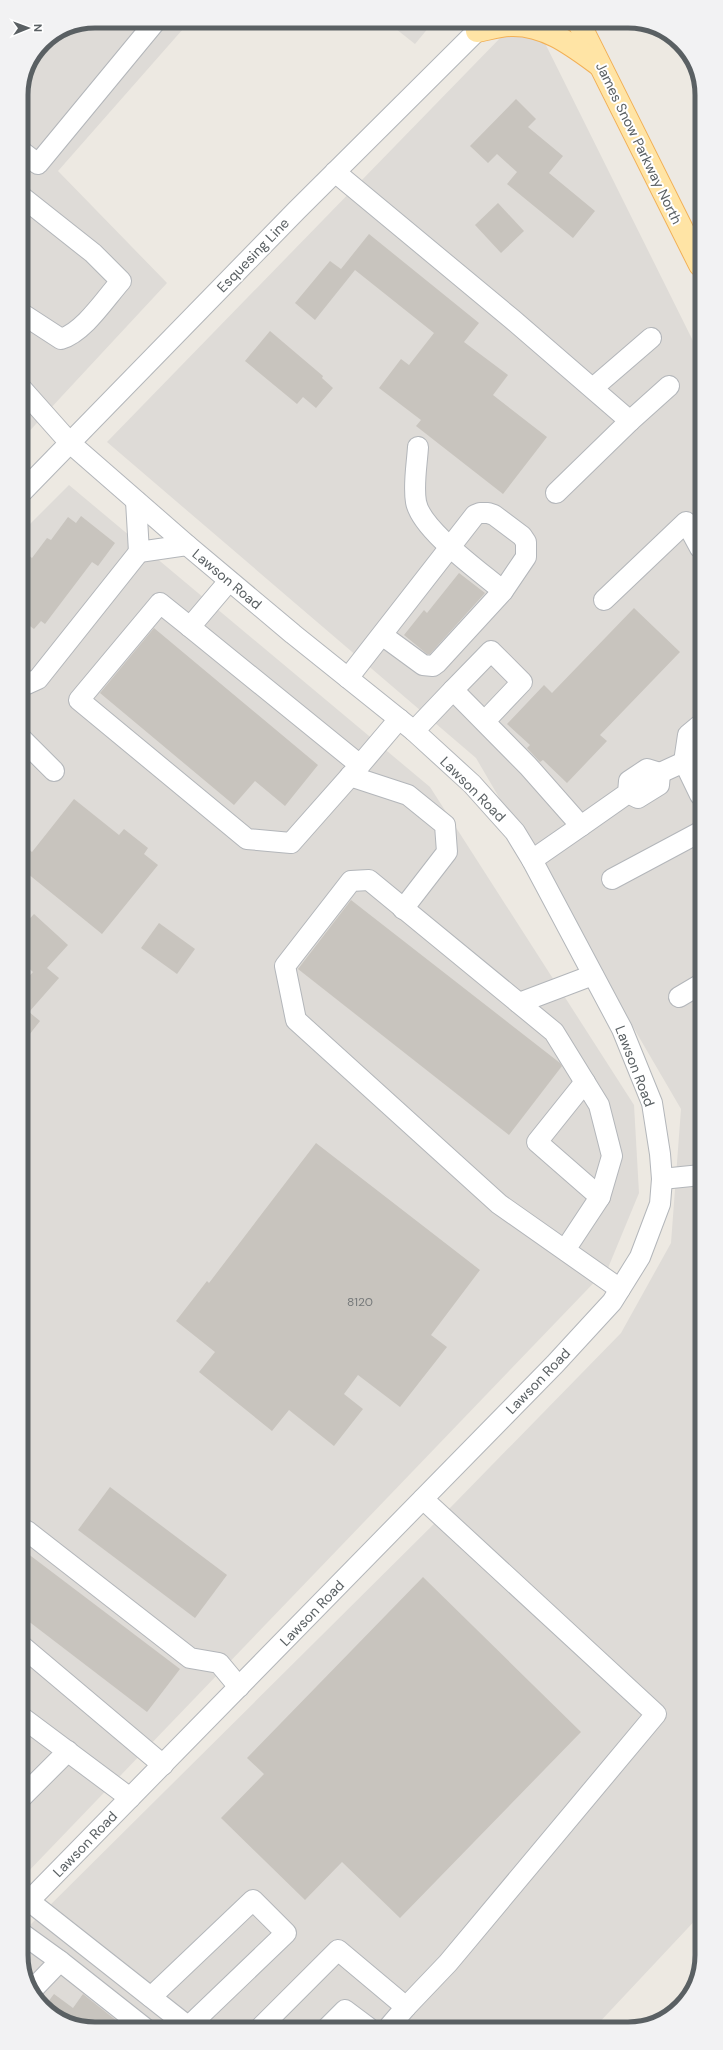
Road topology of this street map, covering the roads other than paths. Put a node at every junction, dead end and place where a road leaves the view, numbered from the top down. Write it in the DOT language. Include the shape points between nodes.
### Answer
graph roads {
  1 [pos="150,28"];
  2 [pos="480,28"];
  3 [pos="535,28"];
  4 [pos="582,28"];
  5 [pos="602,68"];
  6 [pos="28,156"];
  7 [pos="335,172"];
  8 [pos="28,202"];
  9 [pos="695,256"];
  10 [pos="28,318"];
  11 [pos="651,338"];
  12 [pos="669,386"];
  13 [pos="593,388"];
  14 [pos="28,396"];
  15 [pos="630,421"];
  16 [pos="70,443"];
  17 [pos="418,447"];
  18 [pos="28,486"];
  19 [pos="556,493"];
  20 [pos="136,501"];
  21 [pos="695,539"];
  22 [pos="187,545"];
  23 [pos="451,547"];
  24 [pos="139,552"];
  25 [pos="229,581"];
  26 [pos="503,591"];
  27 [pos="604,600"];
  28 [pos="190,627"];
  29 [pos="382,636"];
  30 [pos="348,678"];
  31 [pos="28,684"];
  32 [pos="453,690"];
  33 [pos="485,722"];
  34 [pos="407,725"];
  35 [pos="695,729"];
  36 [pos="28,745"];
  37 [pos="684,762"];
  38 [pos="54,771"];
  39 [pos="355,771"];
  40 [pos="695,785"];
  41 [pos="581,826"];
  42 [pos="695,835"];
  43 [pos="532,860"];
  44 [pos="612,879"];
  45 [pos="403,909"];
  46 [pos="593,975"];
  47 [pos="695,988"];
  48 [pos="679,997"];
  49 [pos="519,1003"];
  50 [pos="585,1082"];
  51 [pos="695,1176"];
  52 [pos="662,1179"];
  53 [pos="600,1197"];
  54 [pos="565,1250"];
  55 [pos="620,1289"];
  56 [pos="423,1499"];
  57 [pos="28,1533"];
  58 [pos="28,1651"];
  59 [pos="239,1687"];
  60 [pos="28,1722"];
  61 [pos="68,1751"];
  62 [pos="163,1765"];
  63 [pos="28,1791"];
  64 [pos="130,1798"];
  65 [pos="28,1902"];
  66 [pos="28,1905"];
  67 [pos="28,1938"];
  68 [pos="60,1961"];
  69 [pos="36,1986"];
  70 [pos="151,1997"];
  71 [pos="406,2007"];
  72 [pos="137,2022"];
  73 [pos="182,2022"];
  74 [pos="195,2022"];
  75 [pos="266,2022"];
  76 [pos="333,2022"];
  77 [pos="361,2022"];
  78 [pos="393,2022"];
  1 -- 6 [label="street" via="38,164"];
  2 -- 7 [label="street, Esquesing Line"];
  3 -- 5 [label="main road" via="549,32 575,47"];
  4 -- 5 [label="main road, James Snow Parkway North"];
  5 -- 9 [label="main road, James Snow Parkway North"];
  7 -- 13 [label="street"];
  7 -- 16 [label="street, Esquesing Line"];
  8 -- 10 [label="street" via="93,253 121,281 70,336 60,339"];
  11 -- 13 [label="street"];
  12 -- 15 [label="street"];
  13 -- 15 [label="street"];
  14 -- 16 [label="street, Lawson Road"];
  15 -- 19 [label="street"];
  16 -- 18 [label="street, Esquesing Line"];
  16 -- 20 [label="street, Lawson Road"];
  17 -- 23 [label="street" via="416,502 421,516 432,531"];
  20 -- 22 [label="street, Lawson Road"];
  20 -- 24 [label="street"];
  21 -- 27 [label="street" via="686,522"];
  22 -- 24 [label="street"];
  22 -- 25 [label="street, Lawson Road"];
  23 -- 26 [label="street"];
  23 -- 26 [label="street" via="475,515 480,513 494,515 522,536 526,542 526,557"];
  23 -- 29 [label="street"];
  24 -- 31 [label="street" via="38,679"];
  25 -- 28 [label="street"];
  25 -- 30 [label="street, Lawson Road"];
  26 -- 29 [label="street" via="433,666 423,666"];
  28 -- 39 [label="street"];
  28 -- 39 [label="street" via="160,603 79,700 247,839 292,843"];
  29 -- 30 [label="street"];
  30 -- 34 [label="street, Lawson Road"];
  32 -- 33 [label="street"];
  32 -- 33 [label="street" via="491,651 522,682"];
  32 -- 34 [label="street"];
  33 -- 41 [label="street"];
  34 -- 39 [label="street"];
  34 -- 43 [label="street, Lawson Road" via="472,784 515,832"];
  35 -- 37 [label="street" via="688,735"];
  36 -- 38 [label="street"];
  37 -- 40 [label="street"];
  37 -- 41 [label="street" via="660,774 659,785 649,792 638,798 628,793"];
  39 -- 45 [label="street" via="408,795 444,825 447,852"];
  41 -- 43 [label="street"];
  42 -- 44 [label="street"];
  43 -- 46 [label="street, Lawson Road"];
  45 -- 49 [label="street"];
  45 -- 54 [label="street" via="369,880 351,881 285,966 296,1020 499,1204"];
  46 -- 49 [label="street"];
  46 -- 52 [label="street, Lawson Road" via="622,1029 652,1104"];
  47 -- 48 [label="street"];
  49 -- 50 [label="street" via="554,1032"];
  50 -- 53 [label="street" via="599,1105 612,1156"];
  50 -- 53 [label="street" via="537,1142"];
  51 -- 52 [label="street"];
  52 -- 55 [label="street, Lawson Road" via="660,1204 640,1257"];
  53 -- 54 [label="street"];
  54 -- 55 [label="street"];
  55 -- 56 [label="street, Lawson Road" via="612,1302 555,1364"];
  56 -- 59 [label="street, Lawson Road"];
  56 -- 71 [label="street" via="656,1714 448,1963"];
  57 -- 59 [label="street" via="190,1658 219,1663"];
  58 -- 62 [label="street"];
  59 -- 62 [label="street, Lawson Road"];
  60 -- 61 [label="street"];
  61 -- 63 [label="street"];
  61 -- 64 [label="street"];
  62 -- 64 [label="street, Lawson Road"];
  64 -- 65 [label="street, Lawson Road"];
  66 -- 70 [label="street"];
  67 -- 68 [label="street"];
  68 -- 69 [label="street"];
  68 -- 72 [label="street"];
  70 -- 73 [label="street"];
  70 -- 74 [label="street" via="253,1900 286,1933"];
  71 -- 75 [label="street" via="338,1950"];
  71 -- 78 [label="street"];
  76 -- 77 [label="street" via="345,2010"];
}
